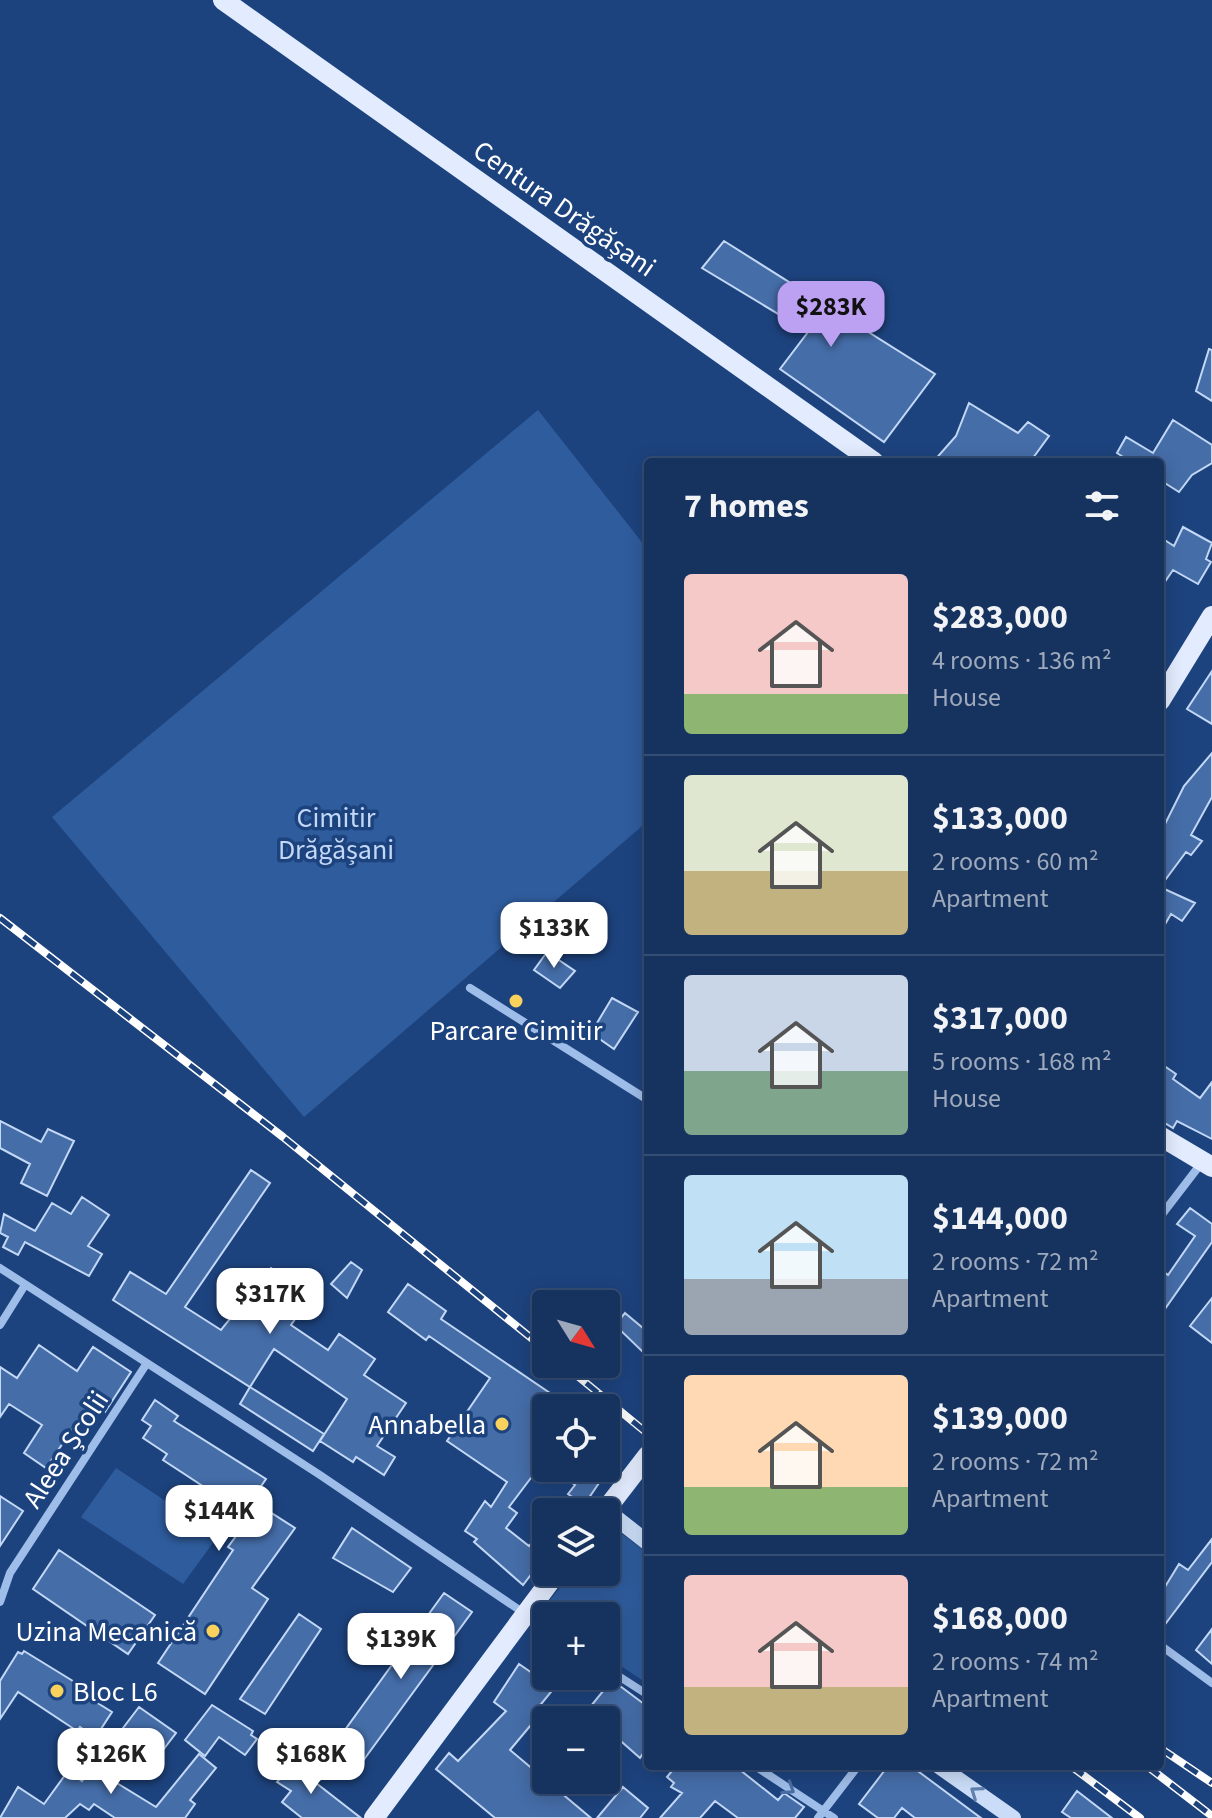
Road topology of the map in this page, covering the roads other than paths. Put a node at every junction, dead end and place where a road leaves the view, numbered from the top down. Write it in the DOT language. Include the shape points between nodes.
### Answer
graph roads {
  1 [pos="223,0"];
  2 [pos="868,458"];
  3 [pos="1212,616"];
  4 [pos="1167,672"];
  5 [pos="470,988"];
  6 [pos="644,1097"];
  7 [pos="1164,1138"];
  8 [pos="1208,1164"];
  9 [pos="1164,1213"];
  10 [pos="0,1268"];
  11 [pos="25,1285"];
  12 [pos="0,1325"];
  13 [pos="147,1363"];
  14 [pos="644,1460"];
  15 [pos="615,1498"];
  16 [pos="620,1522"];
  17 [pos="644,1540"];
  18 [pos="546,1586"];
  19 [pos="0,1602"];
  20 [pos="525,1614"];
  21 [pos="532,1619"];
  22 [pos="1164,1648"];
  23 [pos="620,1677"];
  24 [pos="1212,1683"];
  25 [pos="644,1692"];
  26 [pos="760,1770"];
  27 [pos="855,1770"];
  28 [pos="945,1770"];
  29 [pos="821,1815"];
  30 [pos="374,1818"];
  31 [pos="834,1818"];
  32 [pos="1013,1818"];
  1 -- 2 [label="main road, Centura Drăgășani"];
  3 -- 4 [label="main road"];
  5 -- 6 [label="street"];
  7 -- 8 [label="main road"];
  8 -- 9 [label="street"];
  10 -- 11 [label="street"];
  11 -- 12 [label="street"];
  11 -- 13 [label="street"];
  13 -- 19 [label="street, Aleea Școlii" via="10,1573"];
  13 -- 20 [label="street"];
  14 -- 15 [label="main road"];
  16 -- 17 [label="street"];
  18 -- 20 [label="main road"];
  20 -- 21 [label="street"];
  20 -- 30 [label="main road"];
  22 -- 24 [label="street"];
  23 -- 25 [label="street"];
  26 -- 29 [label="street, one-way"];
  27 -- 29 [label="street"];
  32 -- 28 [label="street, one-way"];
  29 -- 31 [label="street"];
}
